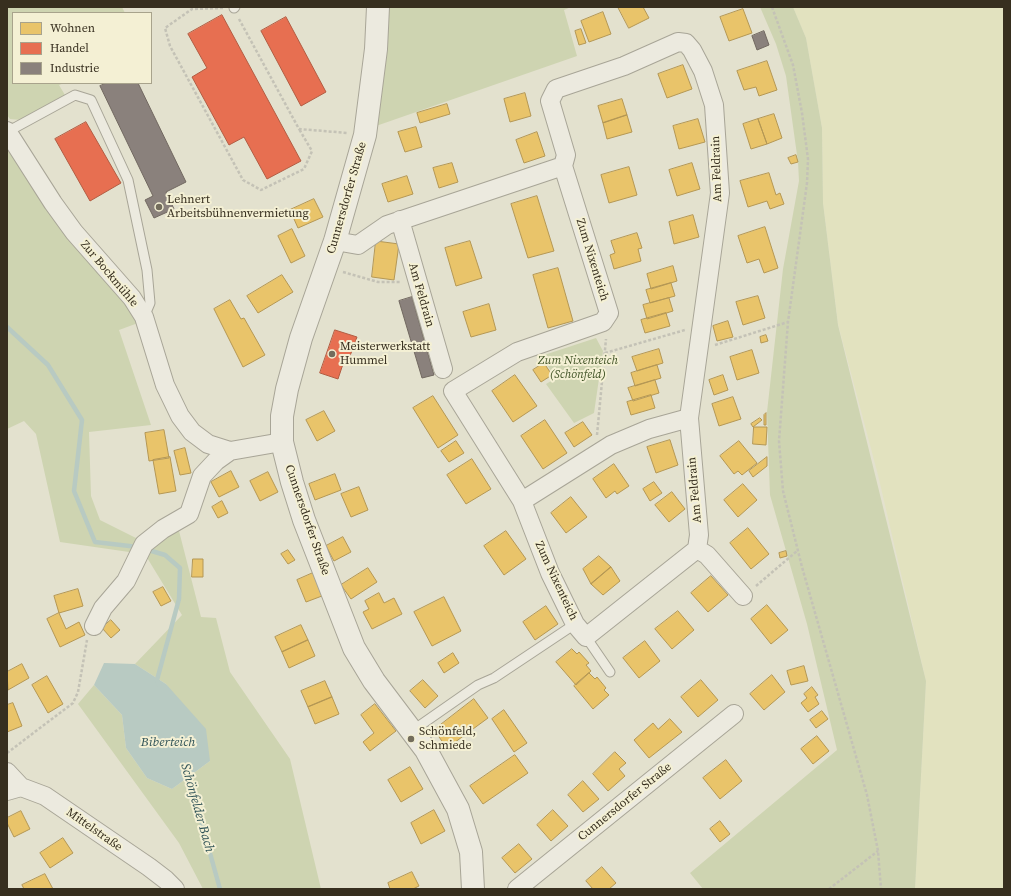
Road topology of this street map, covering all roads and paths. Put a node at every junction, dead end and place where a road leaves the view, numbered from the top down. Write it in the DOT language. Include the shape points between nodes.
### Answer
graph roads {
  1 [pos="234,7"];
  2 [pos="378,7"];
  3 [pos="772,7"];
  4 [pos="299,129"];
  5 [pos="7,132"];
  6 [pos="365,135"];
  7 [pos="563,166"];
  8 [pos="400,220"];
  9 [pos="335,241"];
  10 [pos="327,268"];
  11 [pos="416,282"];
  12 [pos="144,317"];
  13 [pos="788,322"];
  14 [pos="599,324"];
  15 [pos="701,331"];
  16 [pos="605,352"];
  17 [pos="443,369"];
  18 [pos="689,418"];
  19 [pos="282,442"];
  20 [pos="230,451"];
  21 [pos="595,455"];
  22 [pos="522,501"];
  23 [pos="697,549"];
  24 [pos="797,551"];
  25 [pos="743,596"];
  26 [pos="94,626"];
  27 [pos="581,631"];
  28 [pos="610,672"];
  29 [pos="734,714"];
  30 [pos="412,731"];
  31 [pos="7,753"];
  32 [pos="7,772"];
  33 [pos="14,789"];
  34 [pos="878,851"];
  35 [pos="175,889"];
  36 [pos="473,889"];
  37 [pos="517,889"];
  38 [pos="829,889"];
  39 [pos="881,889"];
  1 -- 4 [label="path"];
  1 -- 4 [label="path" via="192,9 165,28 170,46 243,180 261,190 304,169 312,151"];
  2 -- 6 [label="street, Cunnersdorfer Straße" via="376,48"];
  3 -- 13 [label="path" via="793,65 808,158 807,183"];
  4 -- 6 [label="path"];
  5 -- 12 [label="street, Zur Bockmühle" via="52,203 132,298"];
  5 -- 12 [label="lane" via="75,95 91,100 128,180 148,270 150,304"];
  6 -- 9 [label="street, Cunnersdorfer Straße"];
  7 -- 8 [label="street"];
  7 -- 14 [label="street, Zum Nixenteich" via="609,313"];
  7 -- 15 [label="street, Am Feldrain" via="566,155 550,101 556,89 624,66 678,42 686,43 703,71 714,105 720,194"];
  8 -- 9 [label="street" via="387,225 358,245"];
  8 -- 11 [label="street, Am Feldrain"];
  9 -- 10 [label="street, Cunnersdorfer Straße"];
  10 -- 11 [label="path" via="378,282"];
  10 -- 19 [label="street, Cunnersdorfer Straße" via="301,338 287,389 282,416"];
  11 -- 17 [label="street, Am Feldrain"];
  12 -- 20 [label="street, Zur Bockmühle" via="165,385 180,416 192,432 208,444"];
  13 -- 15 [label="path" via="716,346"];
  13 -- 24 [label="path" via="779,441 783,491"];
  14 -- 16 [label="path" via="606,339"];
  14 -- 22 [label="street, Zum Nixenteich" via="517,352 453,391"];
  15 -- 16 [label="path"];
  15 -- 18 [label="street, Am Feldrain"];
  16 -- 21 [label="path"];
  18 -- 21 [label="street" via="649,429 611,445"];
  18 -- 23 [label="street, Am Feldrain" via="699,535"];
  19 -- 20 [label="street, Zur Bockmühle"];
  19 -- 30 [label="street, Cunnersdorfer Straße" via="302,513 354,648 374,681"];
  20 -- 26 [label="street, Zur Bockmühle" via="202,476 189,514 163,529 141,550 126,581 103,608"];
  21 -- 22 [label="street"];
  22 -- 27 [label="street, Zum Nixenteich" via="550,573"];
  23 -- 25 [label="street" via="707,556"];
  23 -- 27 [label="street"];
  24 -- 25 [label="path"];
  24 -- 34 [label="path" via="867,795"];
  26 -- 31 [label="path" via="87,641 78,692 73,703"];
  27 -- 28 [label="lane"];
  27 -- 30 [label="lane" via="478,685"];
  29 -- 37 [label="street, Cunnersdorfer Straße"];
  30 -- 36 [label="street, Cunnersdorfer Straße" via="435,764 458,809 471,852"];
  32 -- 33 [label="street"];
  33 -- 35 [label="street, Mittelstraße" via="45,796 161,876"];
  34 -- 38 [label="path"];
  34 -- 39 [label="path"];
}
